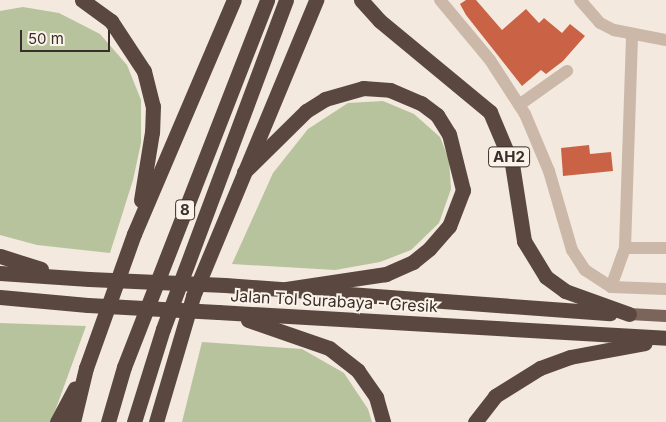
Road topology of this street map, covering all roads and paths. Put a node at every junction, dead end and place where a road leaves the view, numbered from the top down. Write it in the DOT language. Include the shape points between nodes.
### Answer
graph roads {
  1 [pos="82,0"];
  2 [pos="234,0"];
  3 [pos="267,0"];
  4 [pos="286,0"];
  5 [pos="316,0"];
  6 [pos="361,0"];
  7 [pos="440,0"];
  8 [pos="580,0"];
  9 [pos="632,34"];
  10 [pos="666,40"];
  11 [pos="567,71"];
  12 [pos="519,105"];
  13 [pos="244,172"];
  14 [pos="134,234"];
  15 [pos="625,248"];
  16 [pos="666,248"];
  17 [pos="0,256"];
  18 [pos="0,273"];
  19 [pos="82,279"];
  20 [pos="612,287"];
  21 [pos="286,289"];
  22 [pos="666,289"];
  23 [pos="4,298"];
  24 [pos="218,312"];
  25 [pos="629,314"];
  26 [pos="666,316"];
  27 [pos="666,339"];
  28 [pos="86,368"];
  29 [pos="162,398"];
  30 [pos="57,422"];
  31 [pos="72,422"];
  32 [pos="108,422"];
  33 [pos="134,422"];
  34 [pos="156,422"];
  35 [pos="164,422"];
  36 [pos="383,422"];
  37 [pos="475,422"];
  1 -- 14 [label="highway" via="111,21 130,45 144,71 153,106 150,159"];
  2 -- 14 [label="highway"];
  3 -- 32 [label="highway, 8" via="124,367"];
  4 -- 33 [label="highway, 8" via="163,328"];
  5 -- 13 [label="highway"];
  6 -- 25 [label="highway, AH2" via="388,28 490,112 500,129 512,164 524,241 546,277 565,291"];
  7 -- 12 [label="street" via="490,60"];
  8 -- 9 [label="street" via="600,22"];
  9 -- 10 [label="street"];
  9 -- 15 [label="street"];
  11 -- 12 [label="street"];
  12 -- 20 [label="street" via="549,171 572,250 585,270"];
  13 -- 21 [label="highway" via="306,111 325,99 363,88 390,90 421,103 437,115 449,134 463,190 449,226 430,249 413,262 386,274"];
  13 -- 29 [label="highway" via="193,296"];
  14 -- 28 [label="highway"];
  15 -- 16 [label="street"];
  15 -- 20 [label="street"];
  17 -- 19 [label="highway"];
  18 -- 19 [label="highway, Jalan Tol Surabaya - Gresik"];
  19 -- 21 [label="highway, Jalan Tol Surabaya - Gresik, bridge"];
  20 -- 22 [label="street"];
  21 -- 25 [label="highway, Jalan Tol Surabaya - Gresik"];
  23 -- 24 [label="highway, Jalan Tol Surabaya - Gresik, bridge"];
  24 -- 27 [label="highway, Jalan Tol Surabaya - Gresik"];
  24 -- 36 [label="highway" via="285,330 329,348 358,371 376,397"];
  25 -- 26 [label="main road"];
  27 -- 37 [label="highway" via="570,356 540,368 495,396"];
  28 -- 30 [label="highway"];
  28 -- 31 [label="highway"];
  29 -- 34 [label="highway"];
  29 -- 35 [label="highway"];
}
